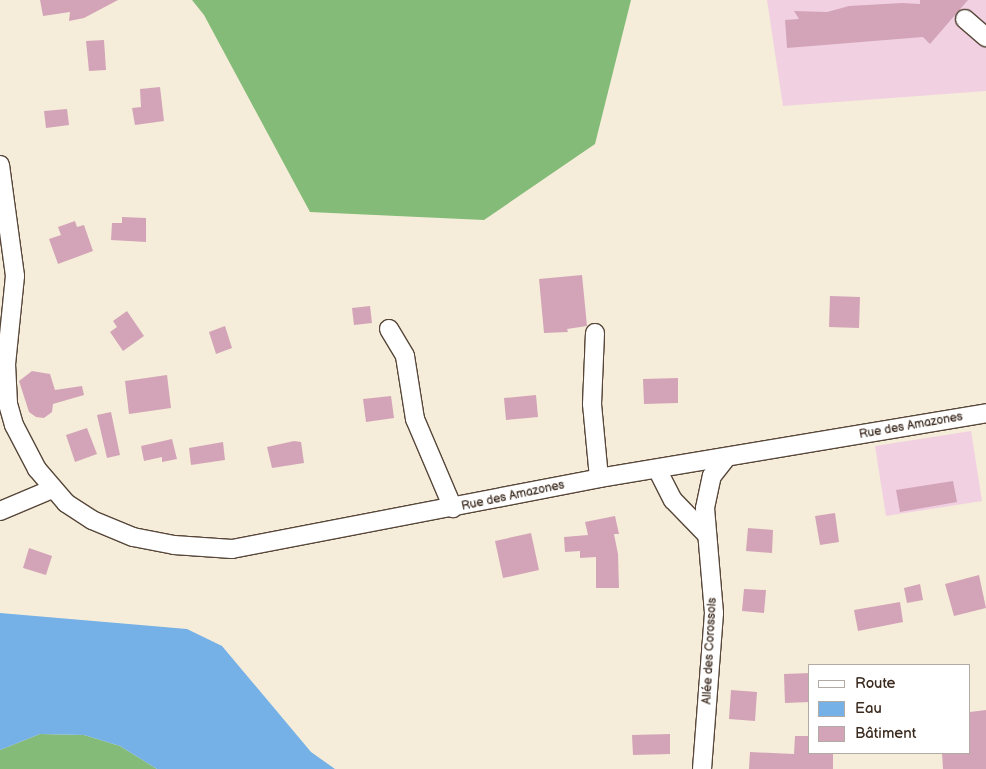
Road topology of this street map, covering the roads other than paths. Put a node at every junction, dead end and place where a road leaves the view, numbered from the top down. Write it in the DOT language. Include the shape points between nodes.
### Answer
graph roads {
  1 [pos="964,19"];
  2 [pos="986,37"];
  3 [pos="0,165"];
  4 [pos="389,329"];
  5 [pos="595,333"];
  6 [pos="986,413"];
  7 [pos="727,457"];
  8 [pos="656,469"];
  9 [pos="599,478"];
  10 [pos="52,489"];
  11 [pos="453,508"];
  12 [pos="0,511"];
  13 [pos="705,534"];
  14 [pos="702,769"];
  1 -- 2 [label="street"];
  3 -- 10 [label="street, Rue des Amazones" via="15,276 6,364 8,404 25,448"];
  4 -- 11 [label="street" via="405,356 415,419"];
  5 -- 9 [label="street" via="592,404"];
  6 -- 7 [label="street, Rue des Amazones"];
  7 -- 8 [label="street, Rue des Amazones"];
  7 -- 13 [label="street, Allée des Corossols" via="716,468 708,486"];
  8 -- 9 [label="street, Rue des Amazones"];
  8 -- 13 [label="street" via="672,500"];
  9 -- 11 [label="street, Rue des Amazones"];
  10 -- 11 [label="street, Rue des Amazones" via="77,511 111,528 151,541 203,548 232,549 260,545"];
  10 -- 12 [label="street"];
  13 -- 14 [label="street, Allée des Corossols" via="714,614"];
}
